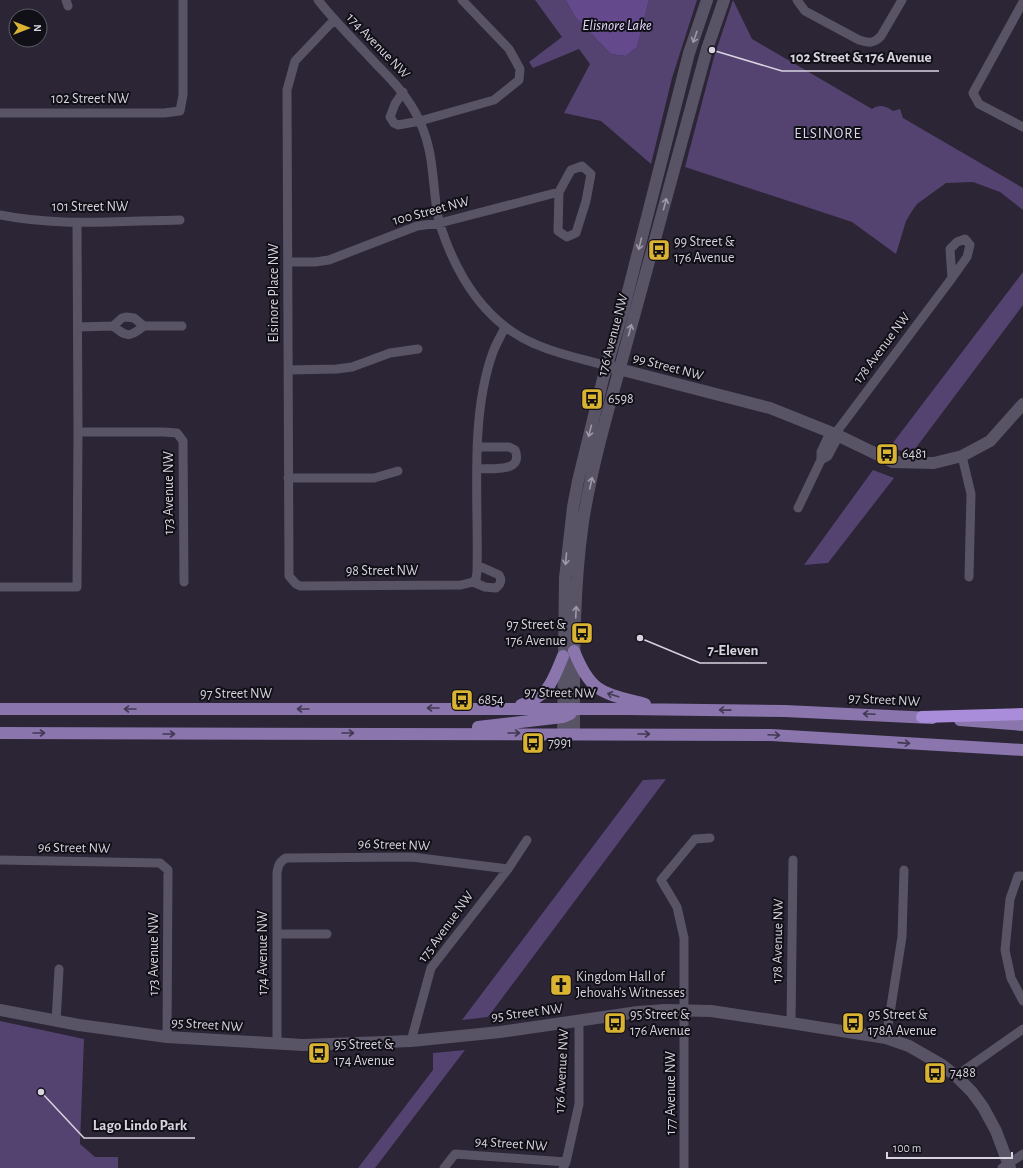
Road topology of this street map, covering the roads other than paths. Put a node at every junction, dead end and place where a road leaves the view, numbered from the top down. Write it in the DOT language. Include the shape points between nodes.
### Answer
graph roads {
  1 [pos="183,0"];
  2 [pos="318,0"];
  3 [pos="462,0"];
  4 [pos="707,0"];
  5 [pos="724,0"];
  6 [pos="797,0"];
  7 [pos="902,0"];
  8 [pos="1023,2"];
  9 [pos="334,20"];
  10 [pos="403,92"];
  11 [pos="0,114"];
  12 [pos="420,121"];
  13 [pos="1023,127"];
  14 [pos="559,192"];
  15 [pos="0,215"];
  16 [pos="180,220"];
  17 [pos="77,222"];
  18 [pos="440,223"];
  19 [pos="288,262"];
  20 [pos="454,263"];
  21 [pos="952,278"];
  22 [pos="113,326"];
  23 [pos="144,326"];
  24 [pos="182,326"];
  25 [pos="78,327"];
  26 [pos="505,328"];
  27 [pos="418,349"];
  28 [pos="607,366"];
  29 [pos="619,369"];
  30 [pos="288,370"];
  31 [pos="1023,404"];
  32 [pos="78,432"];
  33 [pos="835,434"];
  34 [pos="477,448"];
  35 [pos="962,456"];
  36 [pos="477,469"];
  37 [pos="398,471"];
  38 [pos="288,478"];
  39 [pos="798,508"];
  40 [pos="477,566"];
  41 [pos="969,578"];
  42 [pos="292,581"];
  43 [pos="184,582"];
  44 [pos="473,582"];
  45 [pos="0,587"];
  46 [pos="569,653"];
  47 [pos="514,708"];
  48 [pos="0,709"];
  49 [pos="664,709"];
  50 [pos="566,712"];
  51 [pos="1023,714"];
  52 [pos="922,717"];
  53 [pos="1023,726"];
  54 [pos="0,733"];
  55 [pos="419,733"];
  56 [pos="568,734"];
  57 [pos="1023,750"];
  58 [pos="710,838"];
  59 [pos="527,840"];
  60 [pos="0,860"];
  61 [pos="793,860"];
  62 [pos="280,862"];
  63 [pos="508,869"];
  64 [pos="168,870"];
  65 [pos="904,870"];
  66 [pos="1020,876"];
  67 [pos="277,934"];
  68 [pos="327,934"];
  69 [pos="59,970"];
  70 [pos="1023,1002"];
  71 [pos="0,1010"];
  72 [pos="685,1010"];
  73 [pos="56,1021"];
  74 [pos="579,1021"];
  75 [pos="791,1023"];
  76 [pos="1023,1029"];
  77 [pos="167,1037"];
  78 [pos="886,1038"];
  79 [pos="411,1041"];
  80 [pos="277,1044"];
  81 [pos="956,1076"];
  82 [pos="1023,1154"];
  83 [pos="564,1165"];
  84 [pos="1007,1167"];
  85 [pos="444,1168"];
  86 [pos="684,1168"];
  1 -- 11 [label="street, 102 Street NW" via="183,95 180,111"];
  2 -- 9 [label="street, 174 Avenue NW"];
  3 -- 12 [label="street" via="509,49 520,69 519,80 494,100"];
  4 -- 28 [label="street, 176 Avenue NW, one-way" via="689,53"];
  29 -- 5 [label="street, 176 Avenue NW, one-way" via="707,48"];
  6 -- 7 [label="street" via="805,11 868,43 881,36"];
  8 -- 13 [label="street" via="973,93 979,104"];
  9 -- 10 [label="street, 174 Avenue NW"];
  9 -- 19 [label="street, Elsinore Place NW" via="295,60 287,90"];
  10 -- 12 [label="street, 174 Avenue NW"];
  10 -- 12 [label="street, 174 Avenue NW" via="392,111 391,120 398,124"];
  12 -- 18 [label="street, 174 Avenue NW" via="429,145"];
  14 -- 14 [label="street" via="558,231 567,237 576,233 591,174 582,166 571,170"];
  14 -- 18 [label="street, 100 Street NW"];
  15 -- 17 [label="street, 101 Street NW" via="25,220"];
  16 -- 17 [label="street, 101 Street NW"];
  17 -- 25 [label="street"];
  18 -- 19 [label="street, 100 Street NW" via="416,226 329,260"];
  18 -- 20 [label="street, 174 Avenue NW"];
  19 -- 30 [label="street, Elsinore Place NW"];
  20 -- 26 [label="street, 99 Street NW" via="474,296"];
  21 -- 33 [label="street, 178 Avenue NW"];
  22 -- 23 [label="street" via="130,335"];
  22 -- 23 [label="street" via="122,318 130,317"];
  22 -- 25 [label="street"];
  23 -- 24 [label="street"];
  25 -- 32 [label="street"];
  26 -- 28 [label="street, 99 Street NW" via="534,344"];
  26 -- 34 [label="street" via="493,352 482,391"];
  27 -- 30 [label="street" via="390,353 352,367"];
  28 -- 29 [label="street, 99 Street NW"];
  28 -- 46 [label="street, 176 Avenue NW, one-way" via="573,507 565,578"];
  29 -- 33 [label="street, 99 Street NW" via="770,408"];
  46 -- 29 [label="street, 176 Avenue NW, one-way" via="583,523"];
  30 -- 38 [label="street, Elsinore Place NW"];
  31 -- 35 [label="street, 99 Street NW" via="990,441"];
  32 -- 43 [label="street, 173 Avenue NW" via="177,433 183,440"];
  32 -- 45 [label="street" via="77,586"];
  33 -- 35 [label="street, 99 Street NW" via="894,462 934,463"];
  33 -- 39 [label="street" via="836,440 828,456 821,460"];
  34 -- 36 [label="street"];
  34 -- 36 [label="street" via="509,447 515,450 517,456 514,465 508,467"];
  35 -- 41 [label="street" via="971,494"];
  36 -- 40 [label="street"];
  37 -- 38 [label="street" via="374,478"];
  38 -- 42 [label="street, Elsinore Place NW" via="288,568"];
  40 -- 44 [label="street" via="476,579"];
  40 -- 44 [label="street" via="499,575 500,586 485,587"];
  42 -- 44 [label="street, 98 Street NW" via="300,586 461,585"];
  46 -- 47 [label="main road" via="547,689 534,700"];
  49 -- 46 [label="main road, one-way" via="606,693 597,688"];
  46 -- 50 [label="street, 176 Avenue NW"];
  47 -- 48 [label="main road, 97 Street NW, one-way"];
  47 -- 50 [label="main road, 97 Street NW"];
  49 -- 50 [label="main road, 97 Street NW"];
  52 -- 49 [label="main road, 97 Street NW, one-way" via="785,710"];
  50 -- 55 [label="main road"];
  50 -- 56 [label="street, 176 Avenue NW"];
  51 -- 52 [label="highway"];
  52 -- 53 [label="main road, 97 Street NW"];
  54 -- 55 [label="main road, one-way"];
  55 -- 56 [label="main road, one-way"];
  56 -- 57 [label="main road, one-way" via="771,735"];
  58 -- 72 [label="street, 177 Avenue NW" via="695,839 661,880 677,906 684,938"];
  59 -- 63 [label="street, 175 Avenue NW"];
  60 -- 64 [label="street, 96 Street NW" via="160,863"];
  61 -- 75 [label="street, 178 Avenue NW"];
  62 -- 63 [label="street, 96 Street NW" via="286,858 412,857"];
  62 -- 67 [label="street, 174 Avenue NW" via="277,873"];
  63 -- 79 [label="street, 175 Avenue NW" via="431,968"];
  64 -- 77 [label="street, 173 Avenue NW"];
  65 -- 78 [label="street" via="902,937"];
  66 -- 70 [label="street" via="1010,899 1005,950 1011,978"];
  67 -- 68 [label="street"];
  67 -- 80 [label="street, 174 Avenue NW"];
  69 -- 73 [label="street"];
  71 -- 73 [label="street, 95 Street NW"];
  72 -- 74 [label="street, 95 Street NW" via="638,1012"];
  72 -- 75 [label="street, 95 Street NW"];
  72 -- 86 [label="street, 177 Avenue NW"];
  73 -- 77 [label="street, 95 Street NW"];
  74 -- 79 [label="street, 95 Street NW"];
  74 -- 83 [label="street, 176 Avenue NW" via="579,1104"];
  75 -- 78 [label="street, 95 Street NW"];
  76 -- 81 [label="street"];
  77 -- 80 [label="street, 95 Street NW"];
  78 -- 81 [label="street, 95 Street NW" via="927,1055"];
  79 -- 80 [label="street, 95 Street NW"];
  81 -- 84 [label="street, 95 Street NW" via="983,1107 996,1131"];
  82 -- 84 [label="street"];
  83 -- 85 [label="street, 94 Street NW" via="455,1154"];
}
